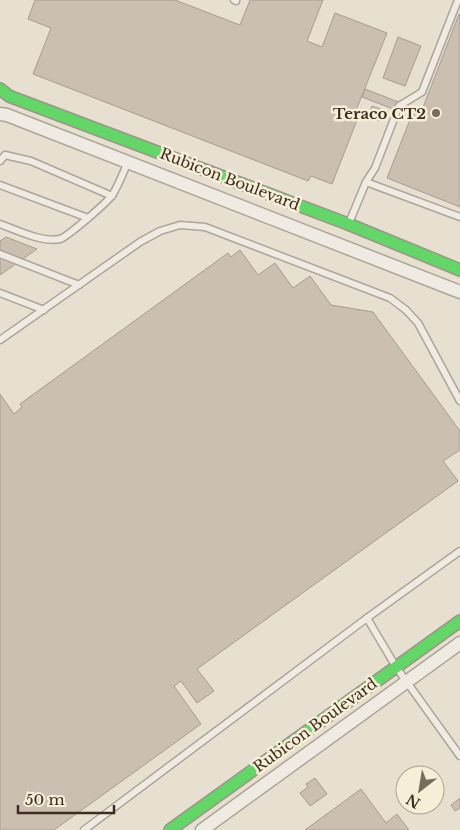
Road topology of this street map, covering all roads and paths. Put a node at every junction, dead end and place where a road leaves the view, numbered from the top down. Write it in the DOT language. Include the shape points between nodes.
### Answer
graph roads {
  1 [pos="458,0"];
  2 [pos="0,89"];
  3 [pos="0,114"];
  4 [pos="0,161"];
  5 [pos="128,162"];
  6 [pos="366,182"];
  7 [pos="0,185"];
  8 [pos="112,196"];
  9 [pos="88,218"];
  10 [pos="460,218"];
  11 [pos="0,224"];
  12 [pos="348,224"];
  13 [pos="0,254"];
  14 [pos="460,270"];
  15 [pos="79,285"];
  16 [pos="460,292"];
  17 [pos="0,293"];
  18 [pos="44,310"];
  19 [pos="0,340"];
  20 [pos="460,401"];
  21 [pos="460,551"];
  22 [pos="367,618"];
  23 [pos="460,621"];
  24 [pos="460,643"];
  25 [pos="396,667"];
  26 [pos="407,682"];
  27 [pos="460,756"];
  28 [pos="84,830"];
  29 [pos="170,830"];
  30 [pos="202,830"];
  1 -- 6 [label="lane" via="422,92 400,106"];
  2 -- 12 [label="street, Rubicon Boulevard" via="14,98"];
  3 -- 5 [label="street, Rubicon Boulevard"];
  4 -- 8 [label="lane" via="5,155 31,161"];
  5 -- 8 [label="lane"];
  5 -- 16 [label="street, Rubicon Boulevard"];
  6 -- 10 [label="lane"];
  6 -- 12 [label="lane"];
  7 -- 9 [label="lane"];
  8 -- 9 [label="lane"];
  9 -- 11 [label="lane" via="61,239 44,239"];
  12 -- 14 [label="street, Rubicon Boulevard"];
  13 -- 15 [label="lane"];
  15 -- 18 [label="lane"];
  15 -- 20 [label="lane" via="160,231 180,225 205,227 390,298 418,323"];
  17 -- 18 [label="lane"];
  18 -- 19 [label="lane"];
  21 -- 22 [label="lane"];
  22 -- 25 [label="lane"];
  22 -- 28 [label="lane"];
  23 -- 25 [label="street, Rubicon Boulevard"];
  24 -- 26 [label="street, Rubicon Boulevard"];
  25 -- 26 [label="lane"];
  25 -- 29 [label="street, Rubicon Boulevard"];
  26 -- 27 [label="lane"];
  26 -- 30 [label="street, Rubicon Boulevard"];
}
